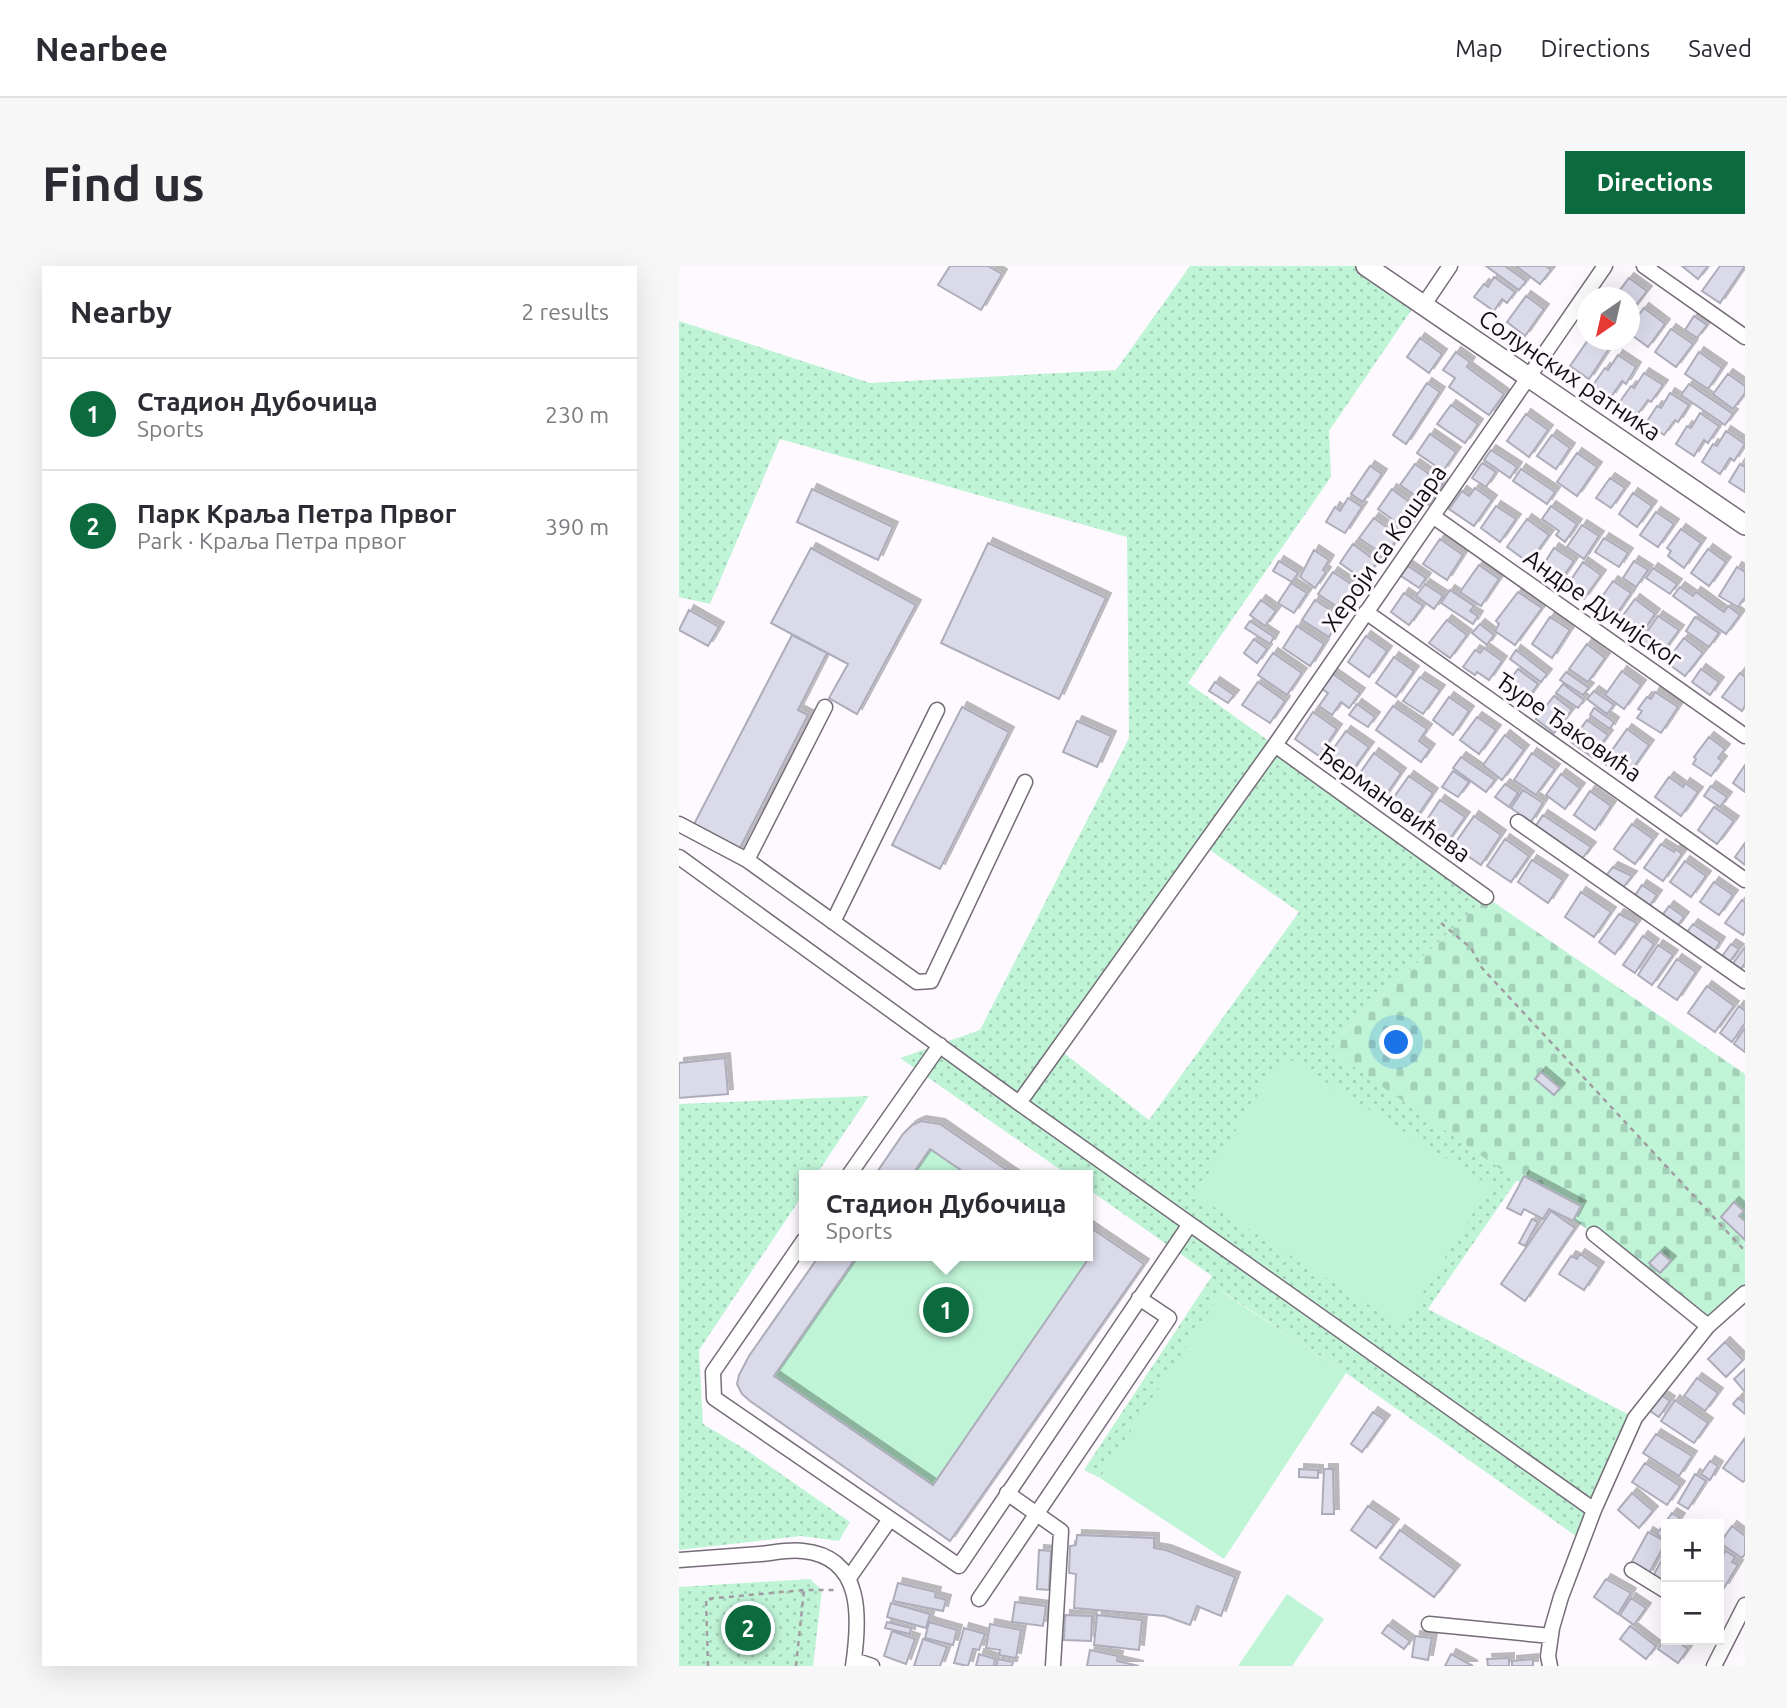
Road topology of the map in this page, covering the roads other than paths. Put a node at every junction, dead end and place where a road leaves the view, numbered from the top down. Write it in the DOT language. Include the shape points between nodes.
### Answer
graph roads {
  1 [pos="1366,266"];
  2 [pos="1450,266"];
  3 [pos="1605,266"];
  4 [pos="1644,266"];
  5 [pos="1423,306"];
  6 [pos="1745,337"];
  7 [pos="1530,376"];
  8 [pos="1434,517"];
  9 [pos="1745,525"];
  10 [pos="1366,612"];
  11 [pos="825,707"];
  12 [pos="937,710"];
  13 [pos="1745,736"];
  14 [pos="1275,745"];
  15 [pos="1025,782"];
  16 [pos="1518,822"];
  17 [pos="679,824"];
  18 [pos="679,857"];
  19 [pos="747,860"];
  20 [pos="1745,880"];
  21 [pos="1486,897"];
  22 [pos="833,922"];
  23 [pos="1745,981"];
  24 [pos="940,1045"];
  25 [pos="1019,1103"];
  26 [pos="852,1170"];
  27 [pos="1190,1224"];
  28 [pos="1594,1234"];
  29 [pos="799,1247"];
  30 [pos="1744,1296"];
  31 [pos="1139,1298"];
  32 [pos="1708,1326"];
  33 [pos="1007,1493"];
  34 [pos="1594,1510"];
  35 [pos="1036,1514"];
  36 [pos="890,1519"];
  37 [pos="679,1560"];
  38 [pos="1632,1570"];
  39 [pos="851,1585"];
  40 [pos="1661,1588"];
  41 [pos="979,1598"];
  42 [pos="1745,1605"];
  43 [pos="1429,1624"];
  44 [pos="1725,1627"];
  45 [pos="1551,1636"];
  46 [pos="853,1663"];
  47 [pos="871,1666"];
  48 [pos="1053,1666"];
  49 [pos="1550,1666"];
  50 [pos="1714,1666"];
  1 -- 5 [label="main road, Солунских ратника"];
  2 -- 5 [label="street"];
  3 -- 7 [label="street, Хероји са Кошара"];
  4 -- 6 [label="street"];
  5 -- 7 [label="main road, Солунских ратника"];
  7 -- 8 [label="street, Хероји са Кошара"];
  7 -- 9 [label="main road, Солунских ратника"];
  8 -- 10 [label="street, Хероји са Кошара"];
  8 -- 13 [label="street, Андре Дунијског"];
  10 -- 14 [label="street, Хероји са Кошара"];
  10 -- 20 [label="street, Ђуре Ђаковића"];
  11 -- 19 [label="street"];
  12 -- 22 [label="street"];
  14 -- 21 [label="street, Ђермановићева"];
  14 -- 25 [label="street, Хероји са Кошара"];
  15 -- 22 [label="street" via="930,981 917,982"];
  16 -- 23 [label="street"];
  17 -- 19 [label="street"];
  18 -- 24 [label="street"];
  19 -- 22 [label="street"];
  24 -- 25 [label="street"];
  24 -- 26 [label="street"];
  25 -- 27 [label="street"];
  27 -- 31 [label="street"];
  27 -- 34 [label="street"];
  28 -- 32 [label="street"];
  29 -- 36 [label="street" via="713,1372 714,1398"];
  30 -- 32 [label="street"];
  31 -- 33 [label="street"];
  31 -- 35 [label="street" via="1169,1318"];
  32 -- 34 [label="street" via="1636,1418"];
  33 -- 35 [label="street"];
  33 -- 36 [label="street" via="959,1566"];
  34 -- 45 [label="street"];
  35 -- 41 [label="street"];
  35 -- 48 [label="street" via="1061,1531"];
  36 -- 39 [label="street"];
  37 -- 39 [label="street" via="802,1550 829,1558"];
  38 -- 40 [label="street"];
  39 -- 46 [label="street" via="857,1616"];
  42 -- 44 [label="street"];
  43 -- 45 [label="street"];
  44 -- 50 [label="street"];
  45 -- 49 [label="street"];
  46 -- 47 [label="street"];
}
